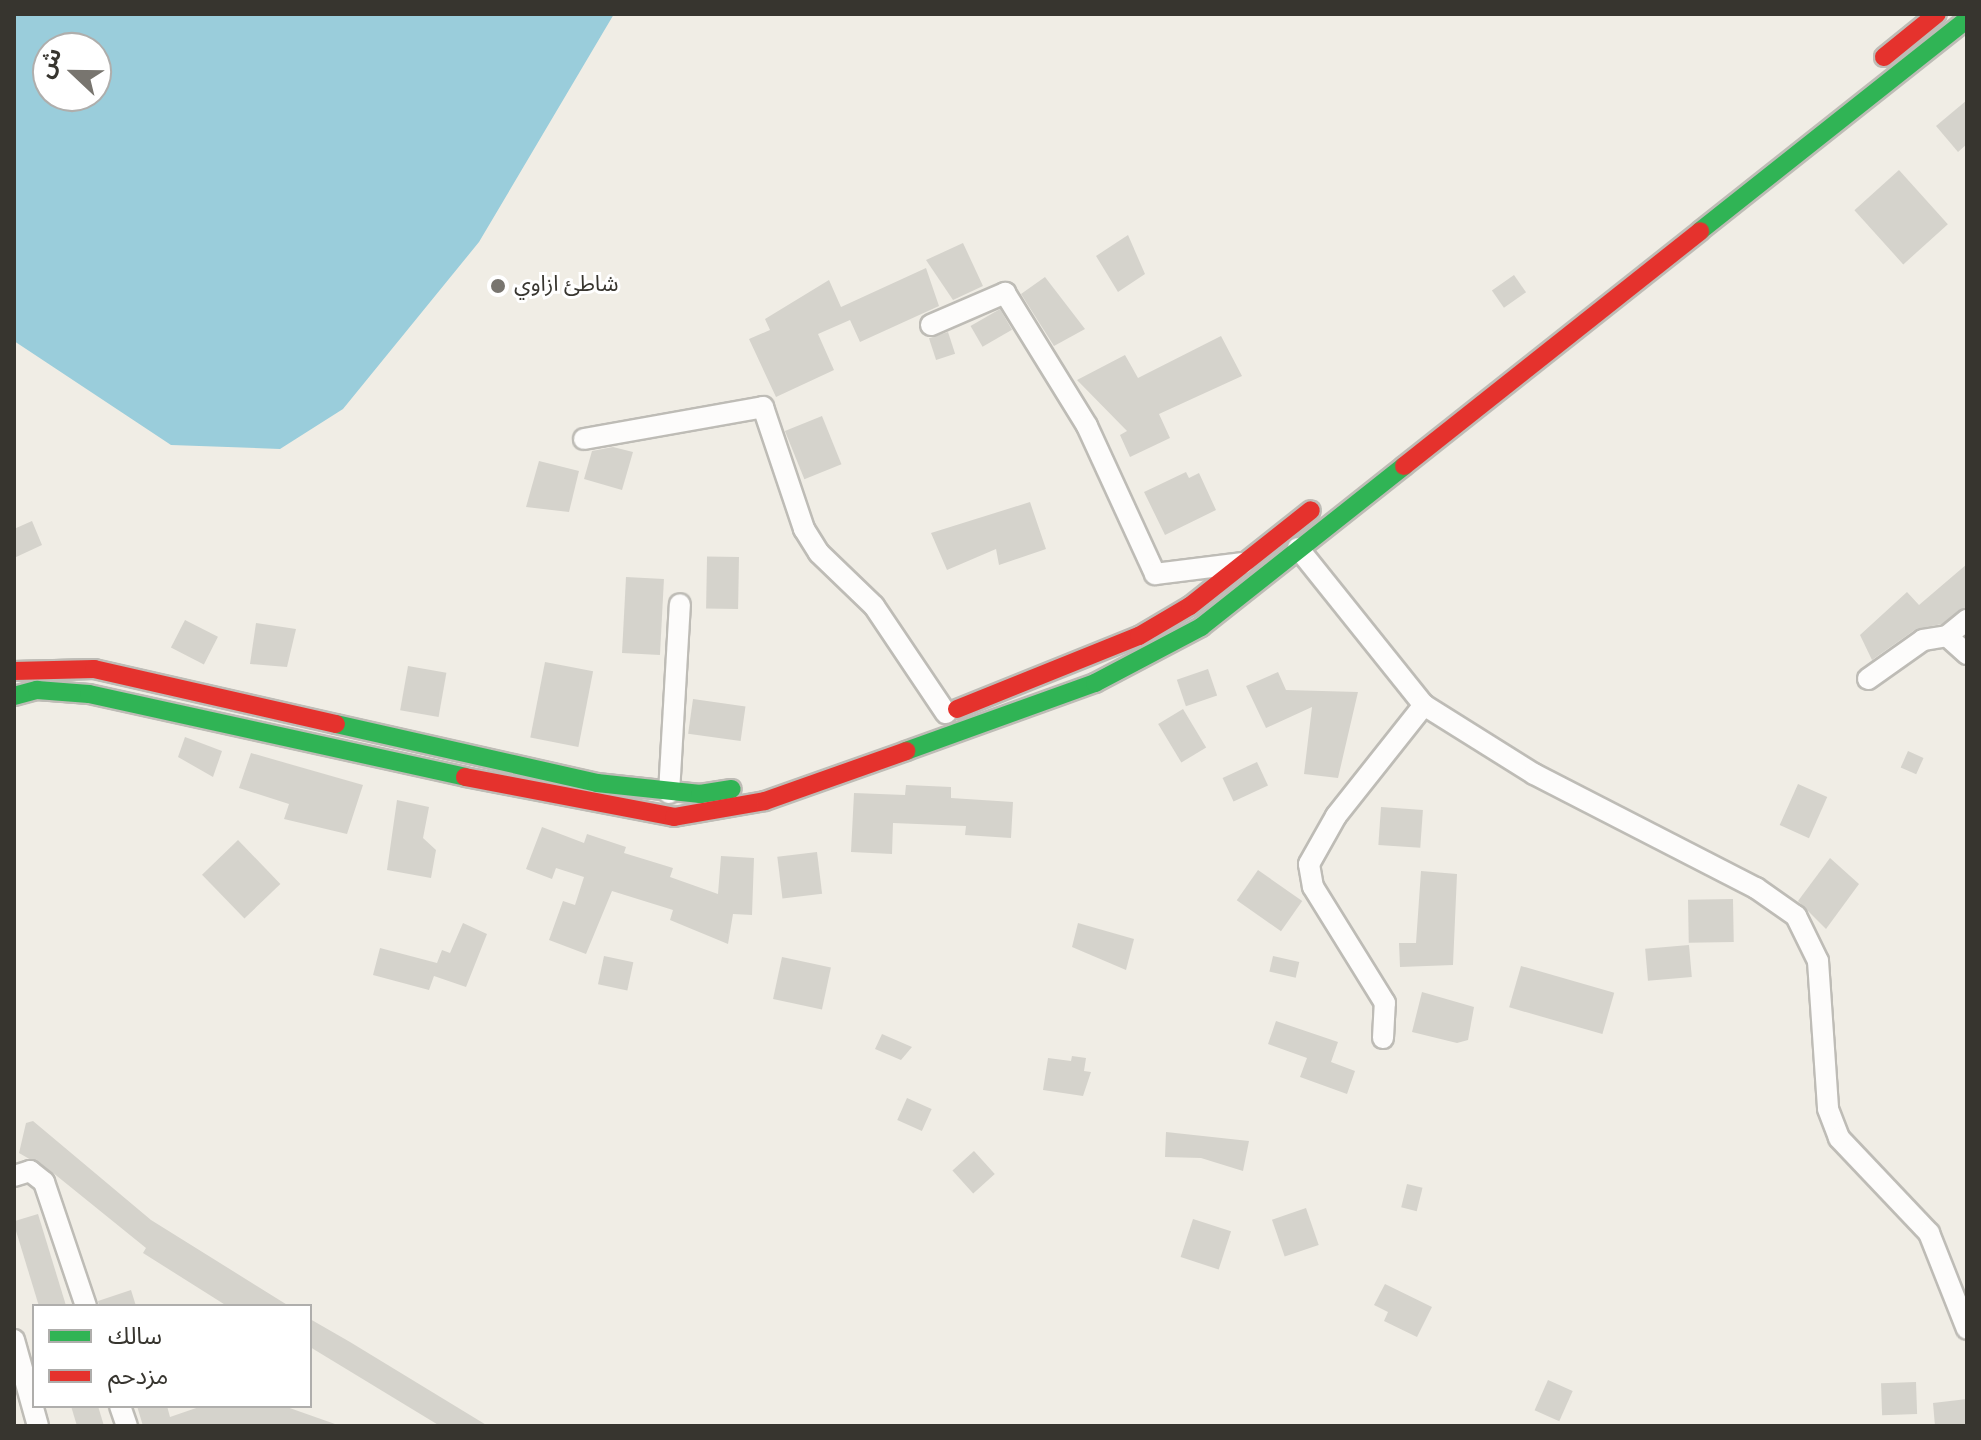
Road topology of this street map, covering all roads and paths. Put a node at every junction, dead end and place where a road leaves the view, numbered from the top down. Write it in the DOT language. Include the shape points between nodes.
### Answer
graph roads {
  1 [pos="1937,14"];
  2 [pos="1967,19"];
  3 [pos="1726,184"];
  4 [pos="931,325"];
  5 [pos="584,439"];
  6 [pos="1327,498"];
  7 [pos="1298,548"];
  8 [pos="1243,563"];
  9 [pos="680,604"];
  10 [pos="1967,620"];
  11 [pos="1947,636"];
  12 [pos="1967,654"];
  13 [pos="14,671"];
  14 [pos="1868,679"];
  15 [pos="14,696"];
  16 [pos="1424,705"];
  17 [pos="938,716"];
  18 [pos="829,756"];
  19 [pos="669,793"];
  20 [pos="1383,1038"];
  21 [pos="14,1176"];
  22 [pos="85,1304"];
  23 [pos="1967,1329"];
  24 [pos="14,1340"];
  25 [pos="32,1404"];
  1 -- 3 [label="main road"];
  2 -- 7 [label="main road"];
  4 -- 8 [label="street" via="1005,293 1087,426 1155,574"];
  5 -- 17 [label="street" via="763,407 811,541 833,571 874,606"];
  6 -- 8 [label="main road"];
  7 -- 15 [label="main road" via="1201,627 1095,683 719,814 674,817 616,810 89,694 37,690"];
  7 -- 16 [label="street"];
  8 -- 17 [label="main road" via="1139,636"];
  9 -- 19 [label="street"];
  10 -- 11 [label="street"];
  11 -- 12 [label="street"];
  11 -- 14 [label="street" via="1923,640"];
  13 -- 19 [label="main road" via="94,669 597,783"];
  16 -- 20 [label="street" via="1336,816 1309,864 1313,887 1385,1003"];
  16 -- 23 [label="street" via="1534,774 1756,888 1796,916 1818,961 1828,1109 1839,1138 1929,1233"];
  18 -- 19 [label="main road" via="742,787"];
  21 -- 22 [label="street" via="30,1171 44,1182"];
  24 -- 25 [label="street"];
}
